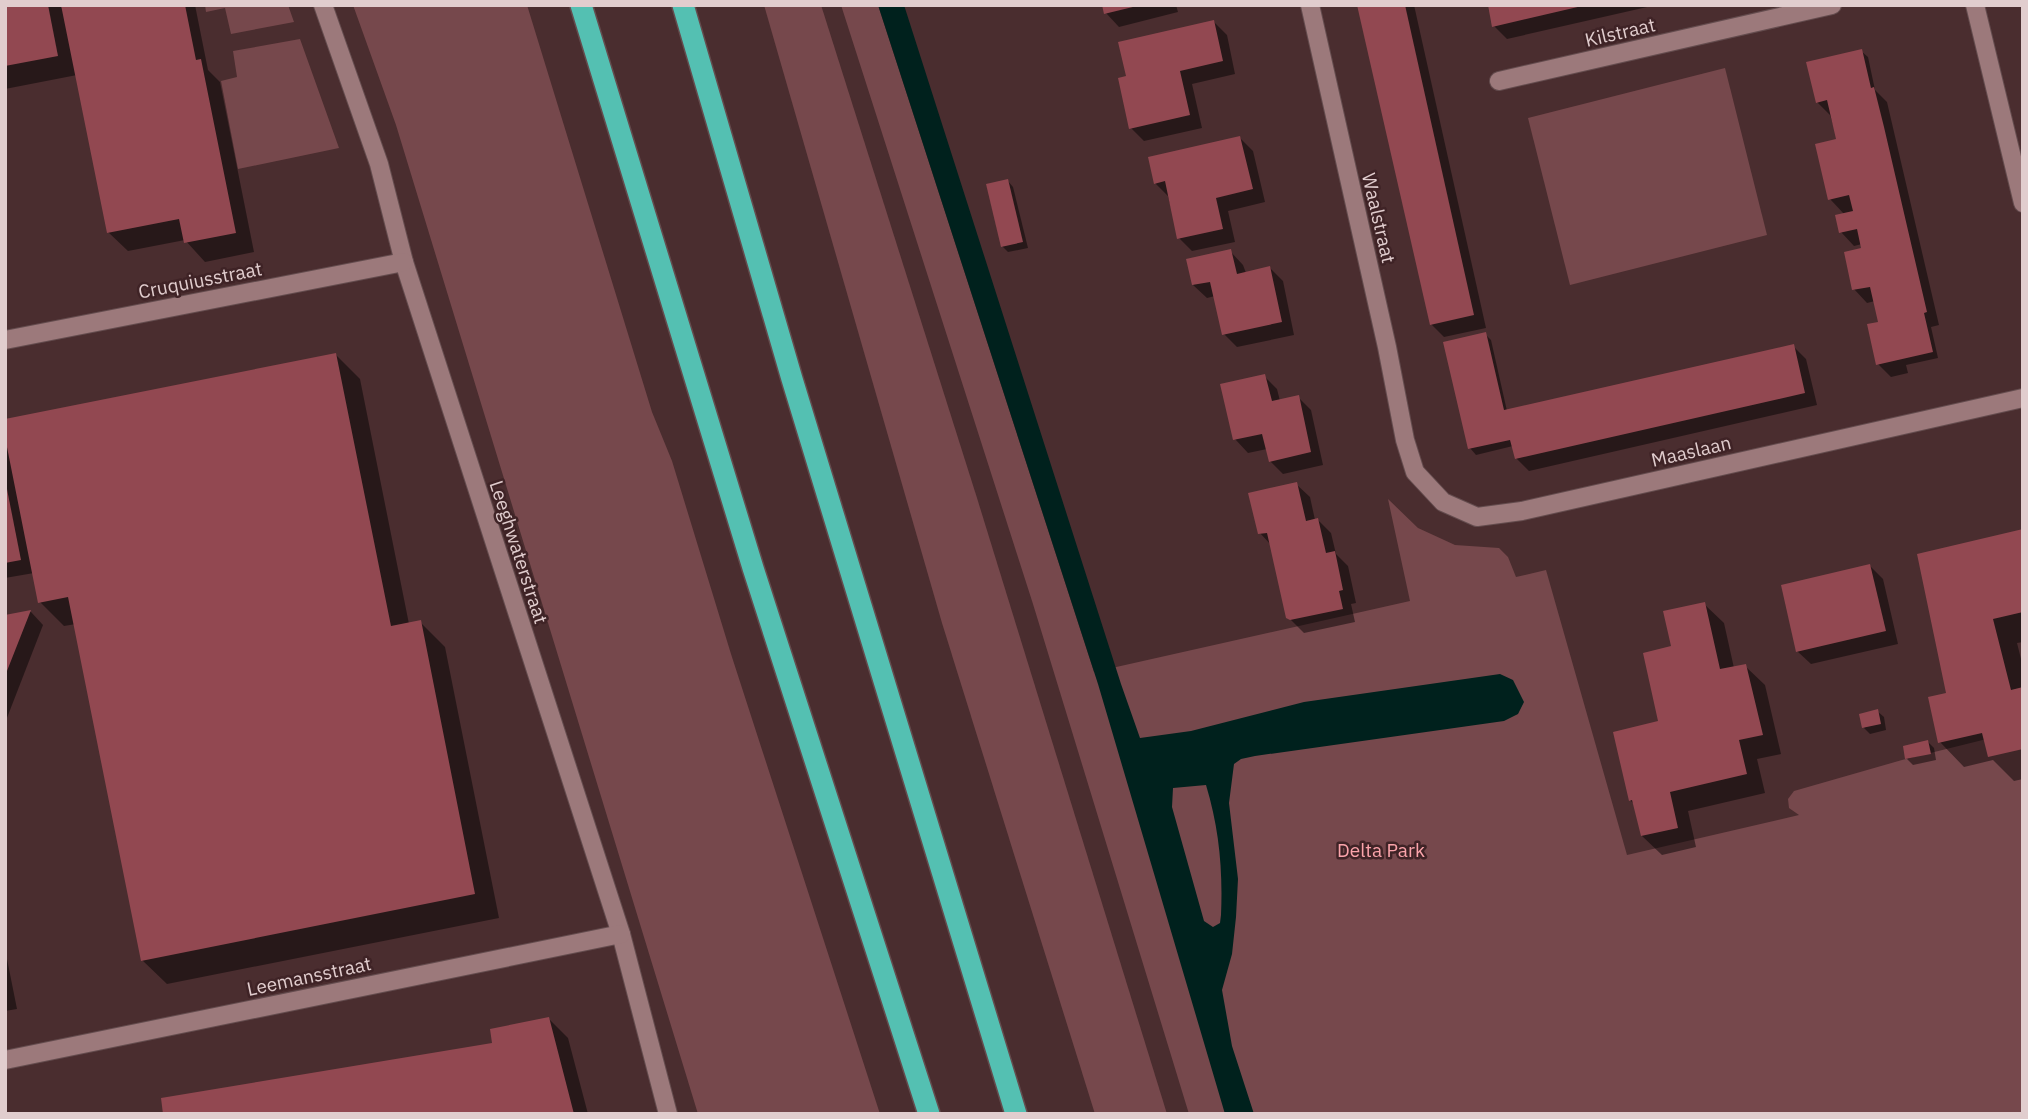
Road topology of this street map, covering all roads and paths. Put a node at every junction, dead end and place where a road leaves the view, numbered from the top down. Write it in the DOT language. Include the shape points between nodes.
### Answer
graph roads {
  1 [pos="323,5"];
  2 [pos="581,5"];
  3 [pos="683,5"];
  4 [pos="1310,5"];
  5 [pos="1832,5"];
  6 [pos="1975,5"];
  7 [pos="1499,81"];
  8 [pos="2023,203"];
  9 [pos="404,262"];
  10 [pos="5,340"];
  11 [pos="2023,398"];
  12 [pos="1405,440"];
  13 [pos="621,934"];
  14 [pos="5,1060"];
  15 [pos="668,1114"];
  16 [pos="929,1114"];
  17 [pos="1016,1114"];
  1 -- 9 [label="street, Leeghwaterstraat" via="379,164"];
  2 -- 16 [label="highway" via="753,568"];
  3 -- 17 [label="highway"];
  4 -- 12 [label="street, Waalstraat"];
  5 -- 7 [label="street, Kilstraat"];
  6 -- 8 [label="street"];
  9 -- 10 [label="street, Cruquiusstraat"];
  9 -- 13 [label="street, Leeghwaterstraat"];
  11 -- 12 [label="street, Maaslaan" via="1522,511 1477,517 1443,502 1415,472"];
  13 -- 14 [label="street, Leemansstraat"];
  13 -- 15 [label="street, Leeghwaterstraat"];
}
